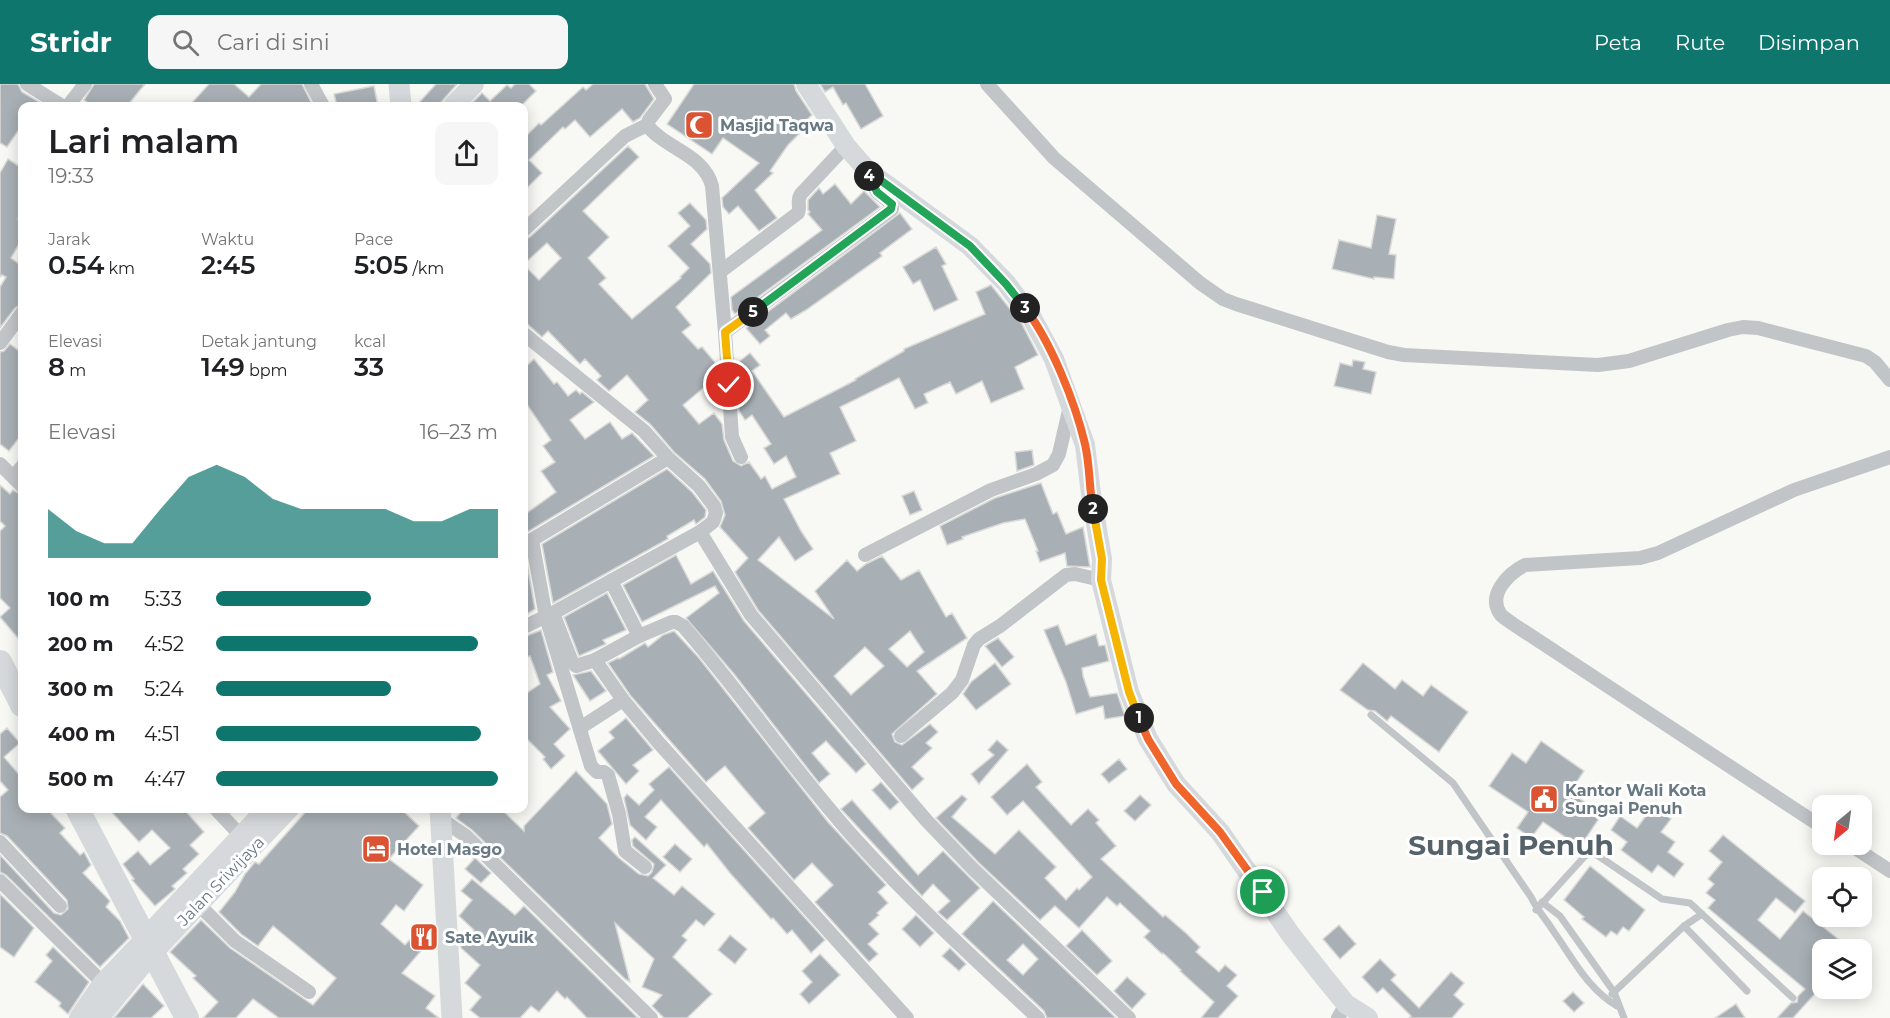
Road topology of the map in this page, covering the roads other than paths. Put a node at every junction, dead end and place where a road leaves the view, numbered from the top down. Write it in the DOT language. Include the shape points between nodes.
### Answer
graph roads {
  1 [pos="27,84"];
  2 [pos="311,84"];
  3 [pos="399,84"];
  4 [pos="474,84"];
  5 [pos="655,84"];
  6 [pos="806,84"];
  7 [pos="987,84"];
  8 [pos="72,99"];
  9 [pos="321,102"];
  10 [pos="400,102"];
  11 [pos="457,102"];
  12 [pos="647,125"];
  13 [pos="846,146"];
  14 [pos="868,171"];
  15 [pos="528,226"];
  16 [pos="720,272"];
  17 [pos="18,318"];
  18 [pos="725,332"];
  19 [pos="528,337"];
  20 [pos="0,343"];
  21 [pos="1890,380"];
  22 [pos="1071,402"];
  23 [pos="741,457"];
  24 [pos="668,458"];
  25 [pos="1890,458"];
  26 [pos="0,464"];
  27 [pos="18,466"];
  28 [pos="11,475"];
  29 [pos="18,482"];
  30 [pos="700,532"];
  31 [pos="533,539"];
  32 [pos="865,555"];
  33 [pos="1101,580"];
  34 [pos="610,581"];
  35 [pos="549,615"];
  36 [pos="528,625"];
  37 [pos="639,636"];
  38 [pos="595,660"];
  39 [pos="0,662"];
  40 [pos="18,697"];
  41 [pos="623,700"];
  42 [pos="1371,715"];
  43 [pos="584,726"];
  44 [pos="901,736"];
  45 [pos="80,813"];
  46 [pos="220,813"];
  47 [pos="263,813"];
  48 [pos="285,813"];
  49 [pos="441,814"];
  50 [pos="1812,820"];
  51 [pos="241,836"];
  52 [pos="0,842"];
  53 [pos="1866,855"];
  54 [pos="645,867"];
  55 [pos="1890,871"];
  56 [pos="0,881"];
  57 [pos="1531,897"];
  58 [pos="1544,902"];
  59 [pos="198,904"];
  60 [pos="60,906"];
  61 [pos="1536,910"];
  62 [pos="1702,914"];
  63 [pos="1684,926"];
  64 [pos="148,946"];
  65 [pos="103,983"];
  66 [pos="1747,991"];
  67 [pos="309,992"];
  68 [pos="1614,992"];
  69 [pos="1793,999"];
  70 [pos="1606,1000"];
  71 [pos="1617,1006"];
  72 [pos="1342,1011"];
  73 [pos="79,1018"];
  74 [pos="99,1018"];
  75 [pos="187,1018"];
  76 [pos="452,1018"];
  77 [pos="650,1018"];
  78 [pos="907,1018"];
  79 [pos="1038,1018"];
  80 [pos="1129,1018"];
  81 [pos="1368,1018"];
  82 [pos="1624,1018"];
  1 -- 8 [label="street"];
  2 -- 9 [label="street"];
  3 -- 10 [label="main road"];
  4 -- 11 [label="street"];
  5 -- 12 [label="street" via="665,99"];
  6 -- 13 [label="street"];
  7 -- 21 [label="street" via="1054,158 1210,291 1236,304 1404,355 1598,366 1629,361 1728,330 1758,328 1866,356"];
  12 -- 15 [label="street" via="625,136"];
  12 -- 16 [label="street" via="709,175"];
  13 -- 14 [label="street"];
  13 -- 16 [label="street" via="798,197 798,213"];
  14 -- 18 [label="street" via="877,192 892,204 891,209"];
  14 -- 22 [label="street" via="970,246 1006,284 1032,318"];
  16 -- 18 [label="street"];
  17 -- 20 [label="street"];
  18 -- 23 [label="street" via="732,437"];
  19 -- 24 [label="street" via="645,431"];
  22 -- 32 [label="street" via="1053,465 991,490"];
  22 -- 33 [label="street" via="1085,445 1102,559"];
  24 -- 30 [label="street" via="699,486 714,506 713,522"];
  24 -- 31 [label="street"];
  25 -- 50 [label="street" via="1794,490 1658,553 1640,558 1525,565 1503,580 1498,595 1501,615 1513,624"];
  26 -- 28 [label="street"];
  27 -- 28 [label="lane"];
  28 -- 29 [label="street"];
  30 -- 34 [label="street"];
  30 -- 80 [label="street" via="751,615 926,820"];
  31 -- 35 [label="street"];
  33 -- 44 [label="street" via="1066,575 979,639 962,680"];
  33 -- 72 [label="street" via="1129,692 1148,739 1176,784 1220,832"];
  34 -- 35 [label="street"];
  34 -- 37 [label="street"];
  35 -- 36 [label="street"];
  35 -- 38 [label="street" via="574,665"];
  35 -- 43 [label="street"];
  37 -- 38 [label="street"];
  37 -- 79 [label="street" via="672,622 683,626 859,843"];
  38 -- 41 [label="street"];
  39 -- 40 [label="highway"];
  41 -- 43 [label="street"];
  41 -- 78 [label="street"];
  42 -- 57 [label="lane" via="1453,783"];
  43 -- 54 [label="street" via="591,766 609,777 625,851"];
  45 -- 64 [label="highway"];
  46 -- 51 [label="street"];
  47 -- 51 [label="main road, Jalan Sriwijaya"];
  48 -- 59 [label="main road, Jalan Sriwijaya"];
  49 -- 76 [label="main road"];
  49 -- 77 [label="street"];
  51 -- 64 [label="main road, Jalan Sriwijaya"];
  52 -- 60 [label="street"];
  53 -- 55 [label="street"];
  56 -- 65 [label="street"];
  57 -- 58 [label="lane"];
  57 -- 61 [label="lane"];
  58 -- 61 [label="lane"];
  58 -- 62 [label="lane" via="1586,856 1594,854 1662,899 1690,903"];
  58 -- 68 [label="lane" via="1560,916"];
  59 -- 64 [label="main road, Jalan Sriwijaya"];
  59 -- 67 [label="street" via="235,941"];
  61 -- 70 [label="lane"];
  62 -- 63 [label="lane"];
  62 -- 69 [label="lane"];
  63 -- 66 [label="lane"];
  63 -- 68 [label="lane"];
  64 -- 65 [label="street"];
  64 -- 74 [label="street"];
  64 -- 75 [label="highway"];
  65 -- 73 [label="street"];
  68 -- 70 [label="lane"];
  68 -- 71 [label="lane"];
  70 -- 71 [label="lane"];
  71 -- 82 [label="lane"];
  72 -- 81 [label="street"];
}
